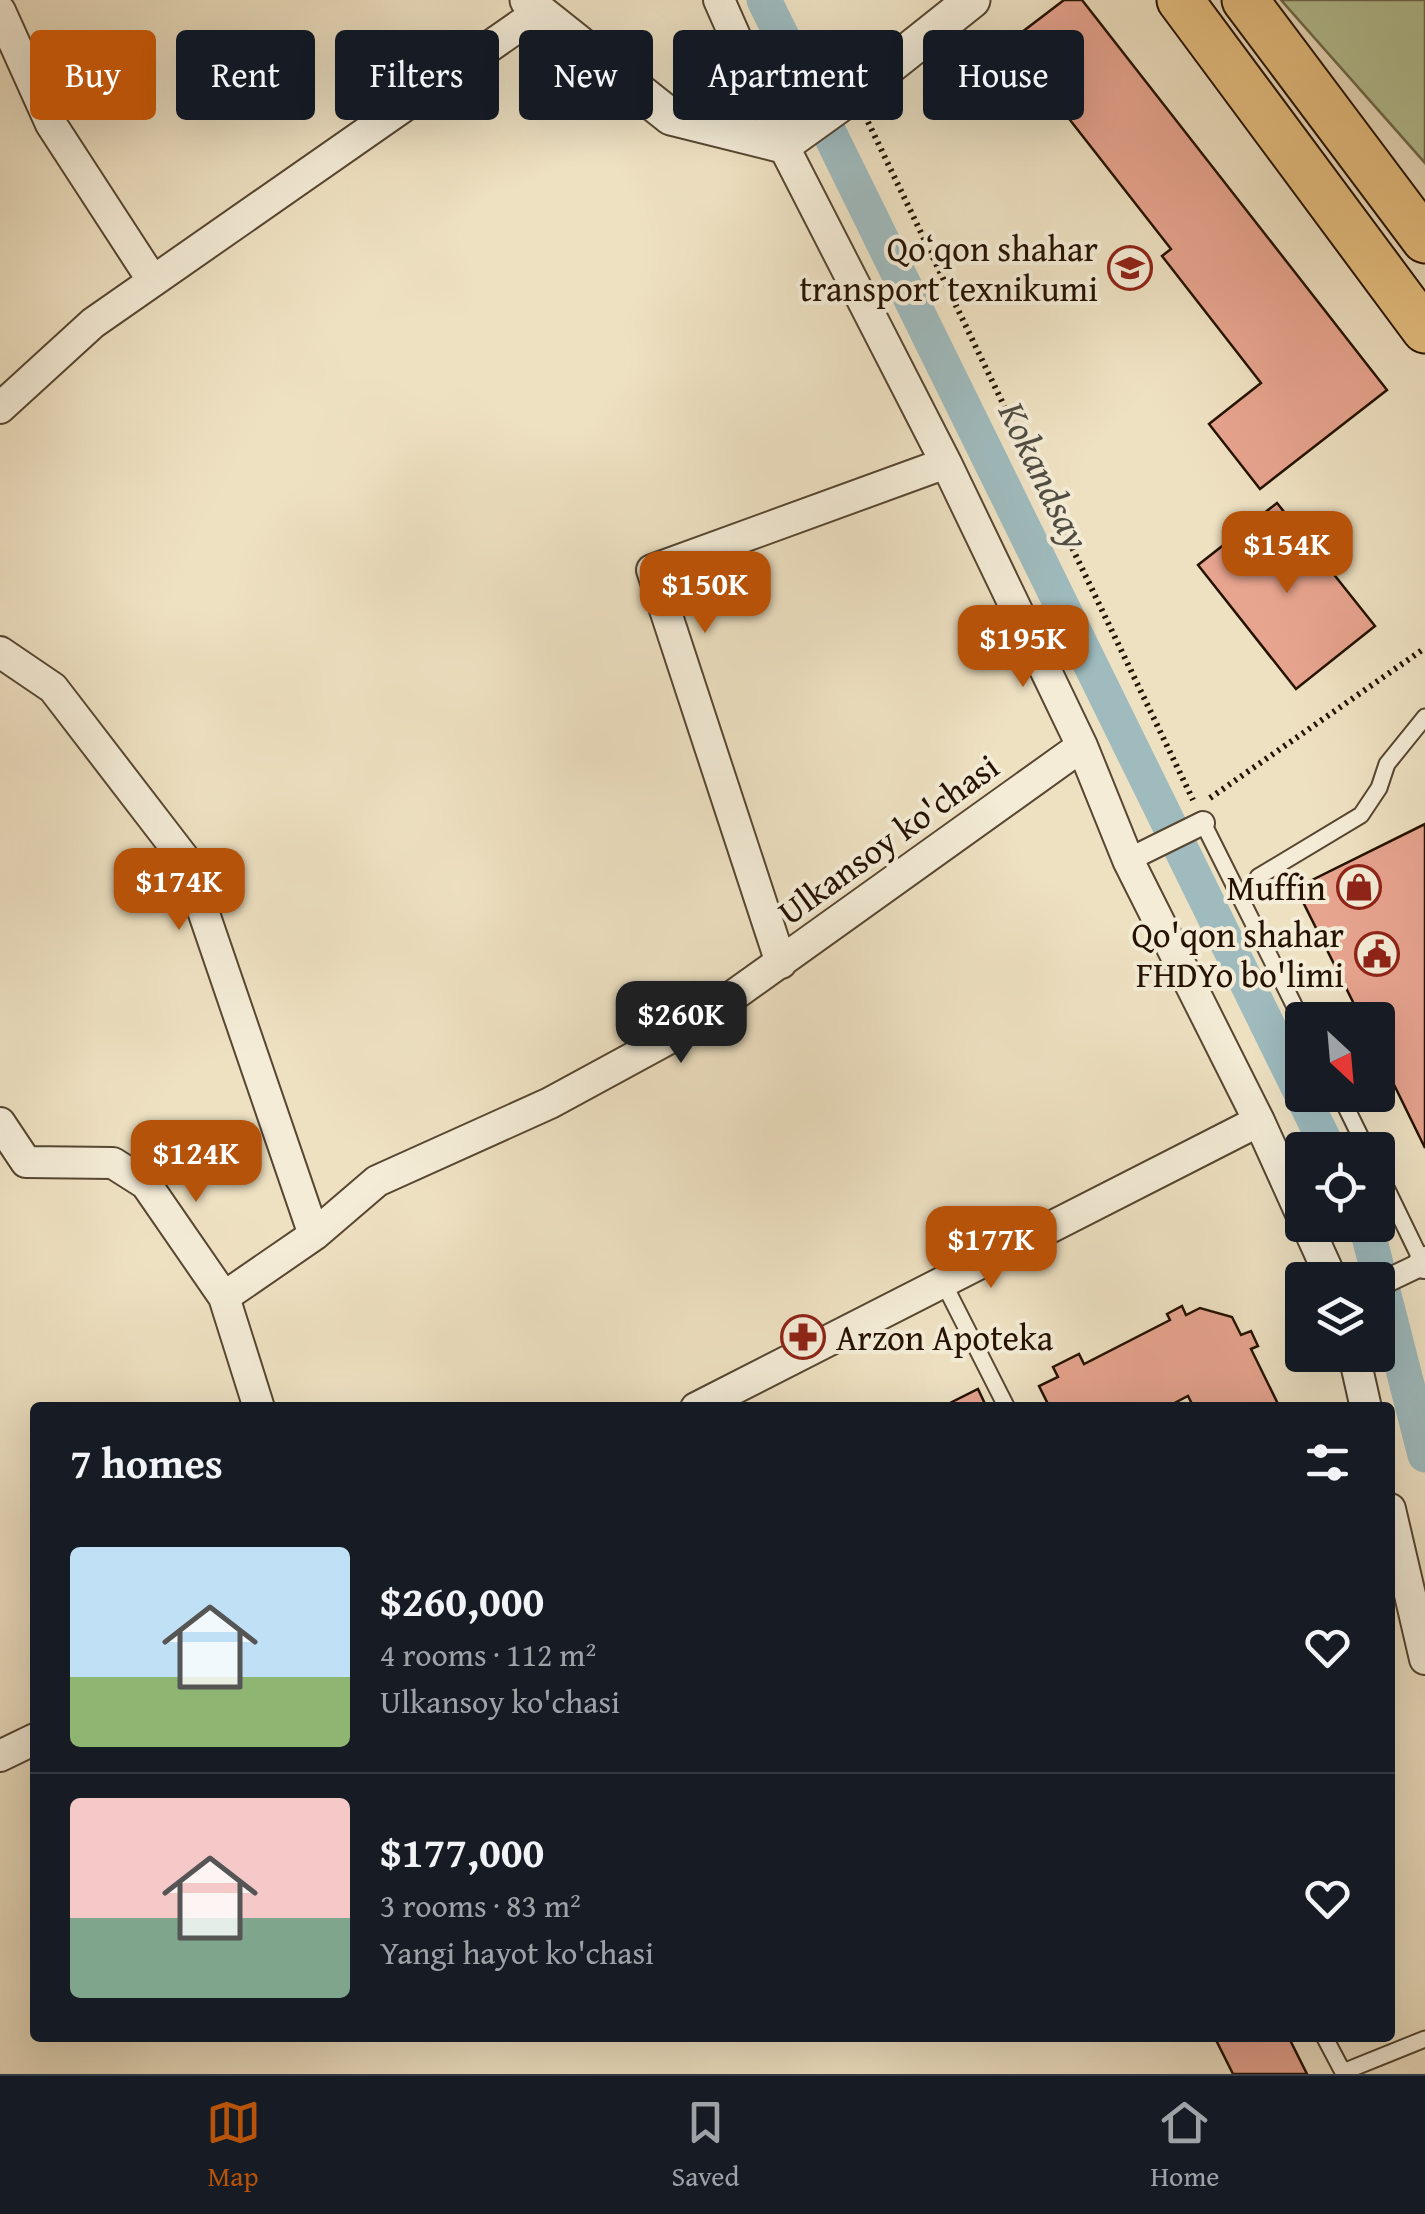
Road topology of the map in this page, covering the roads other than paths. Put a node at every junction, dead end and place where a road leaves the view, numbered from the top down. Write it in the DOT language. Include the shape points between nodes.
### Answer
graph roads {
  1 [pos="8,0"];
  2 [pos="718,0"];
  3 [pos="972,0"];
  4 [pos="1180,0"];
  5 [pos="1245,0"];
  6 [pos="534,6"];
  7 [pos="0,7"];
  8 [pos="783,145"];
  9 [pos="1425,240"];
  10 [pos="152,281"];
  11 [pos="1425,330"];
  12 [pos="0,408"];
  13 [pos="946,462"];
  14 [pos="0,652"];
  15 [pos="1425,717"];
  16 [pos="1082,746"];
  17 [pos="1204,823"];
  18 [pos="1128,860"];
  19 [pos="1258,878"];
  20 [pos="781,962"];
  21 [pos="1293,1002"];
  22 [pos="1260,1122"];
  23 [pos="0,1123"];
  24 [pos="1285,1178"];
  25 [pos="1395,1204"];
  26 [pos="314,1235"];
  27 [pos="1424,1262"];
  28 [pos="1425,1271"];
  29 [pos="1395,1276"];
  30 [pos="943,1282"];
  31 [pos="224,1297"];
  32 [pos="1358,1372"];
  33 [pos="256,1402"];
  34 [pos="708,1402"];
  35 [pos="1004,1402"];
  36 [pos="1365,1402"];
  37 [pos="1395,1530"];
  38 [pos="1425,1659"];
  39 [pos="30,1741"];
  40 [pos="0,1756"];
  41 [pos="1425,2039"];
  42 [pos="1327,2042"];
  1 -- 7 [label="street"];
  2 -- 8 [label="street"];
  3 -- 8 [label="street"];
  4 -- 11 [label="main road"];
  5 -- 9 [label="main road"];
  6 -- 8 [label="street" via="671,117"];
  6 -- 10 [label="street"];
  7 -- 10 [label="street" via="51,124"];
  8 -- 13 [label="street"];
  10 -- 12 [label="street" via="93,323"];
  13 -- 16 [label="street"];
  13 -- 20 [label="street" via="652,570"];
  14 -- 26 [label="street" via="53,688 186,861"];
  15 -- 19 [label="lane" via="1387,764 1361,815"];
  16 -- 18 [label="street"];
  16 -- 20 [label="street, Ulkansoy ko'chasi"];
  17 -- 18 [label="street"];
  17 -- 21 [label="lane"];
  18 -- 22 [label="street"];
  20 -- 26 [label="street, Ulkansoy ko'chasi" via="688,1028 550,1103 378,1181"];
  22 -- 24 [label="street"];
  22 -- 30 [label="street"];
  23 -- 31 [label="street" via="26,1162 113,1163 146,1184"];
  25 -- 27 [label="lane"];
  26 -- 31 [label="street, Ulkansoy ko'chasi"];
  27 -- 28 [label="lane"];
  27 -- 29 [label="street"];
  30 -- 34 [label="street"];
  30 -- 35 [label="lane"];
  31 -- 33 [label="street"];
  32 -- 36 [label="street"];
  37 -- 38 [label="street"];
  39 -- 40 [label="street"];
  41 -- 42 [label="lane" via="1342,2072"];
}
